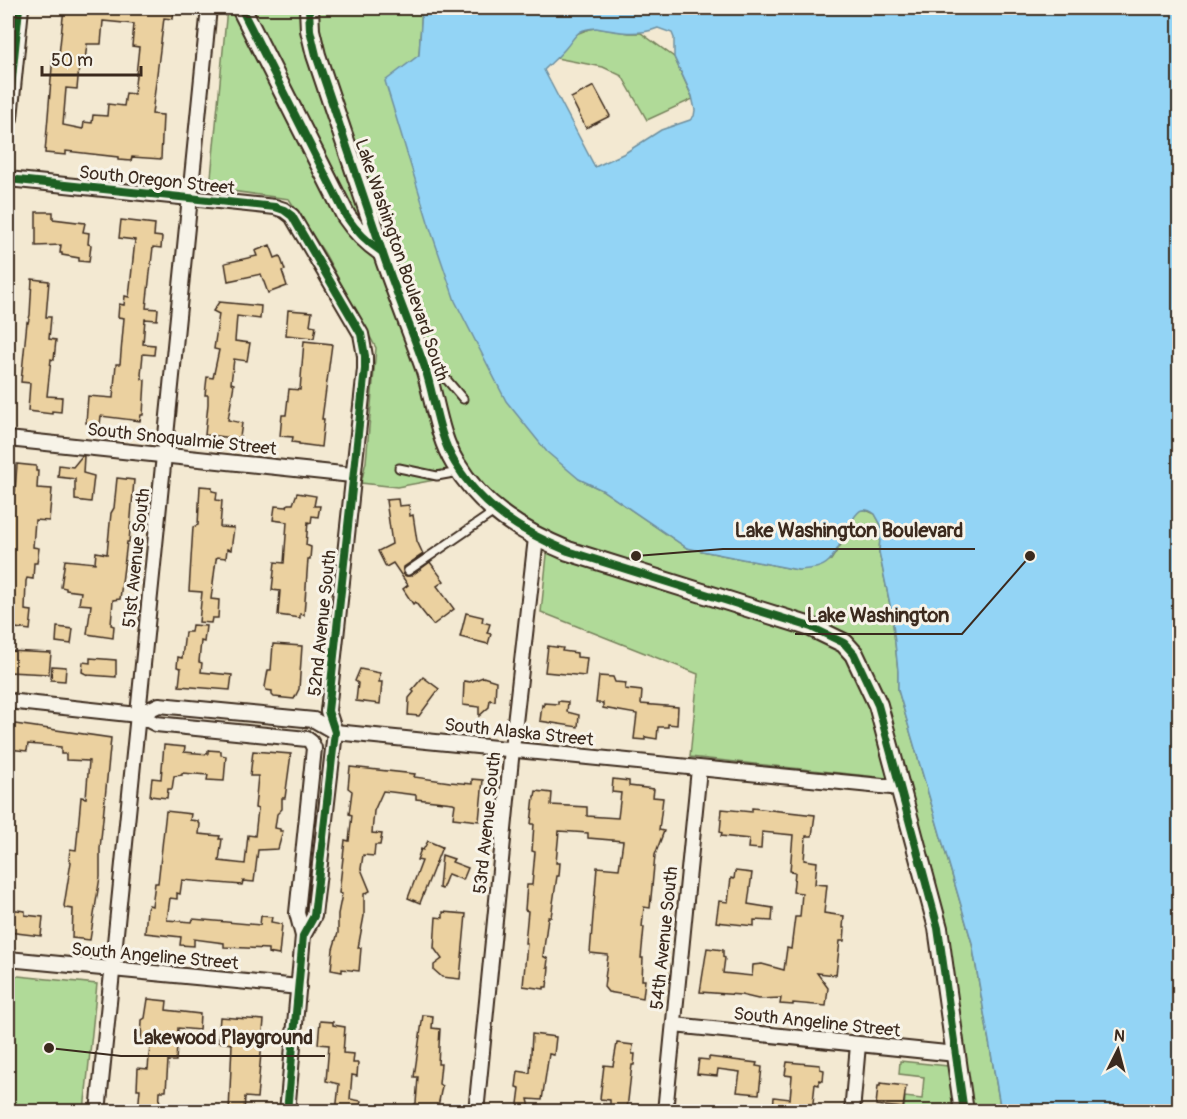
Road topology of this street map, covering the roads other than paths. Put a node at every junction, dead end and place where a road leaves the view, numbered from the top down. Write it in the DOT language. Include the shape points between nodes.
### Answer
graph roads {
  1 [pos="18,8"];
  2 [pos="209,8"];
  3 [pos="241,8"];
  4 [pos="309,8"];
  5 [pos="8,118"];
  6 [pos="8,179"];
  7 [pos="190,198"];
  8 [pos="296,224"];
  9 [pos="382,252"];
  10 [pos="426,370"];
  11 [pos="463,399"];
  12 [pos="8,439"];
  13 [pos="164,456"];
  14 [pos="399,468"];
  15 [pos="462,472"];
  16 [pos="352,475"];
  17 [pos="496,510"];
  18 [pos="536,538"];
  19 [pos="408,571"];
  20 [pos="8,701"];
  21 [pos="138,715"];
  22 [pos="335,732"];
  23 [pos="314,748"];
  24 [pos="512,749"];
  25 [pos="699,769"];
  26 [pos="901,788"];
  27 [pos="303,936"];
  28 [pos="8,959"];
  29 [pos="113,970"];
  30 [pos="299,987"];
  31 [pos="674,1025"];
  32 [pos="858,1045"];
  33 [pos="956,1054"];
  34 [pos="98,1112"];
  35 [pos="287,1112"];
  36 [pos="476,1112"];
  37 [pos="665,1112"];
  38 [pos="852,1112"];
  39 [pos="964,1112"];
  1 -- 5 [label="main road"];
  2 -- 7 [label="street, 51st Avenue South"];
  3 -- 9 [label="main road" via="346,216 369,244"];
  4 -- 9 [label="main road, Lake Washington Boulevard South" via="316,55"];
  6 -- 7 [label="street, South Oregon Street"];
  7 -- 8 [label="street, South Oregon Street" via="275,207 292,216"];
  7 -- 13 [label="street, 51st Avenue South"];
  8 -- 16 [label="street, 52nd Avenue South" via="364,344 365,369"];
  9 -- 10 [label="main road, Lake Washington Boulevard South"];
  10 -- 11 [label="lane" via="447,380"];
  10 -- 15 [label="main road, Lake Washington Boulevard South" via="442,433"];
  12 -- 13 [label="street, South Snoqualmie Street"];
  13 -- 16 [label="street, South Snoqualmie Street"];
  13 -- 21 [label="street, 51st Avenue South"];
  14 -- 15 [label="lane" via="437,476"];
  15 -- 17 [label="main road, Lake Washington Boulevard South"];
  16 -- 22 [label="street, 52nd Avenue South" via="328,711"];
  17 -- 18 [label="main road, Lake Washington Boulevard South"];
  17 -- 19 [label="lane"];
  18 -- 24 [label="street, 53rd Avenue South"];
  18 -- 26 [label="main road, Lake Washington Boulevard South" via="811,627 844,643 878,705"];
  20 -- 21 [label="street, South Alaska Street"];
  21 -- 22 [label="street, South Alaska Street" via="159,705 314,720"];
  21 -- 23 [label="street, South Alaska Street" via="156,724 307,739"];
  21 -- 29 [label="street, 51st Avenue South"];
  22 -- 24 [label="street, South Alaska Street"];
  22 -- 27 [label="street, 52nd Avenue South" via="314,916"];
  23 -- 27 [label="street, 52nd Avenue South" via="297,913"];
  24 -- 25 [label="street, South Alaska Street"];
  24 -- 36 [label="street, 53rd Avenue South"];
  25 -- 26 [label="street, South Alaska Street"];
  25 -- 31 [label="street, 54th Avenue South"];
  26 -- 33 [label="main road, Lake Washington Boulevard South" via="938,928"];
  27 -- 30 [label="street, 52nd Avenue South"];
  28 -- 29 [label="street, South Angeline Street"];
  29 -- 30 [label="street, South Angeline Street"];
  29 -- 34 [label="street, 51st Avenue South"];
  30 -- 35 [label="street, 52nd Avenue South"];
  31 -- 32 [label="street, South Angeline Street"];
  31 -- 37 [label="street, 54th Avenue South"];
  32 -- 33 [label="street, South Angeline Street"];
  32 -- 38 [label="street"];
  33 -- 39 [label="main road, Lake Washington Boulevard South"];
}
